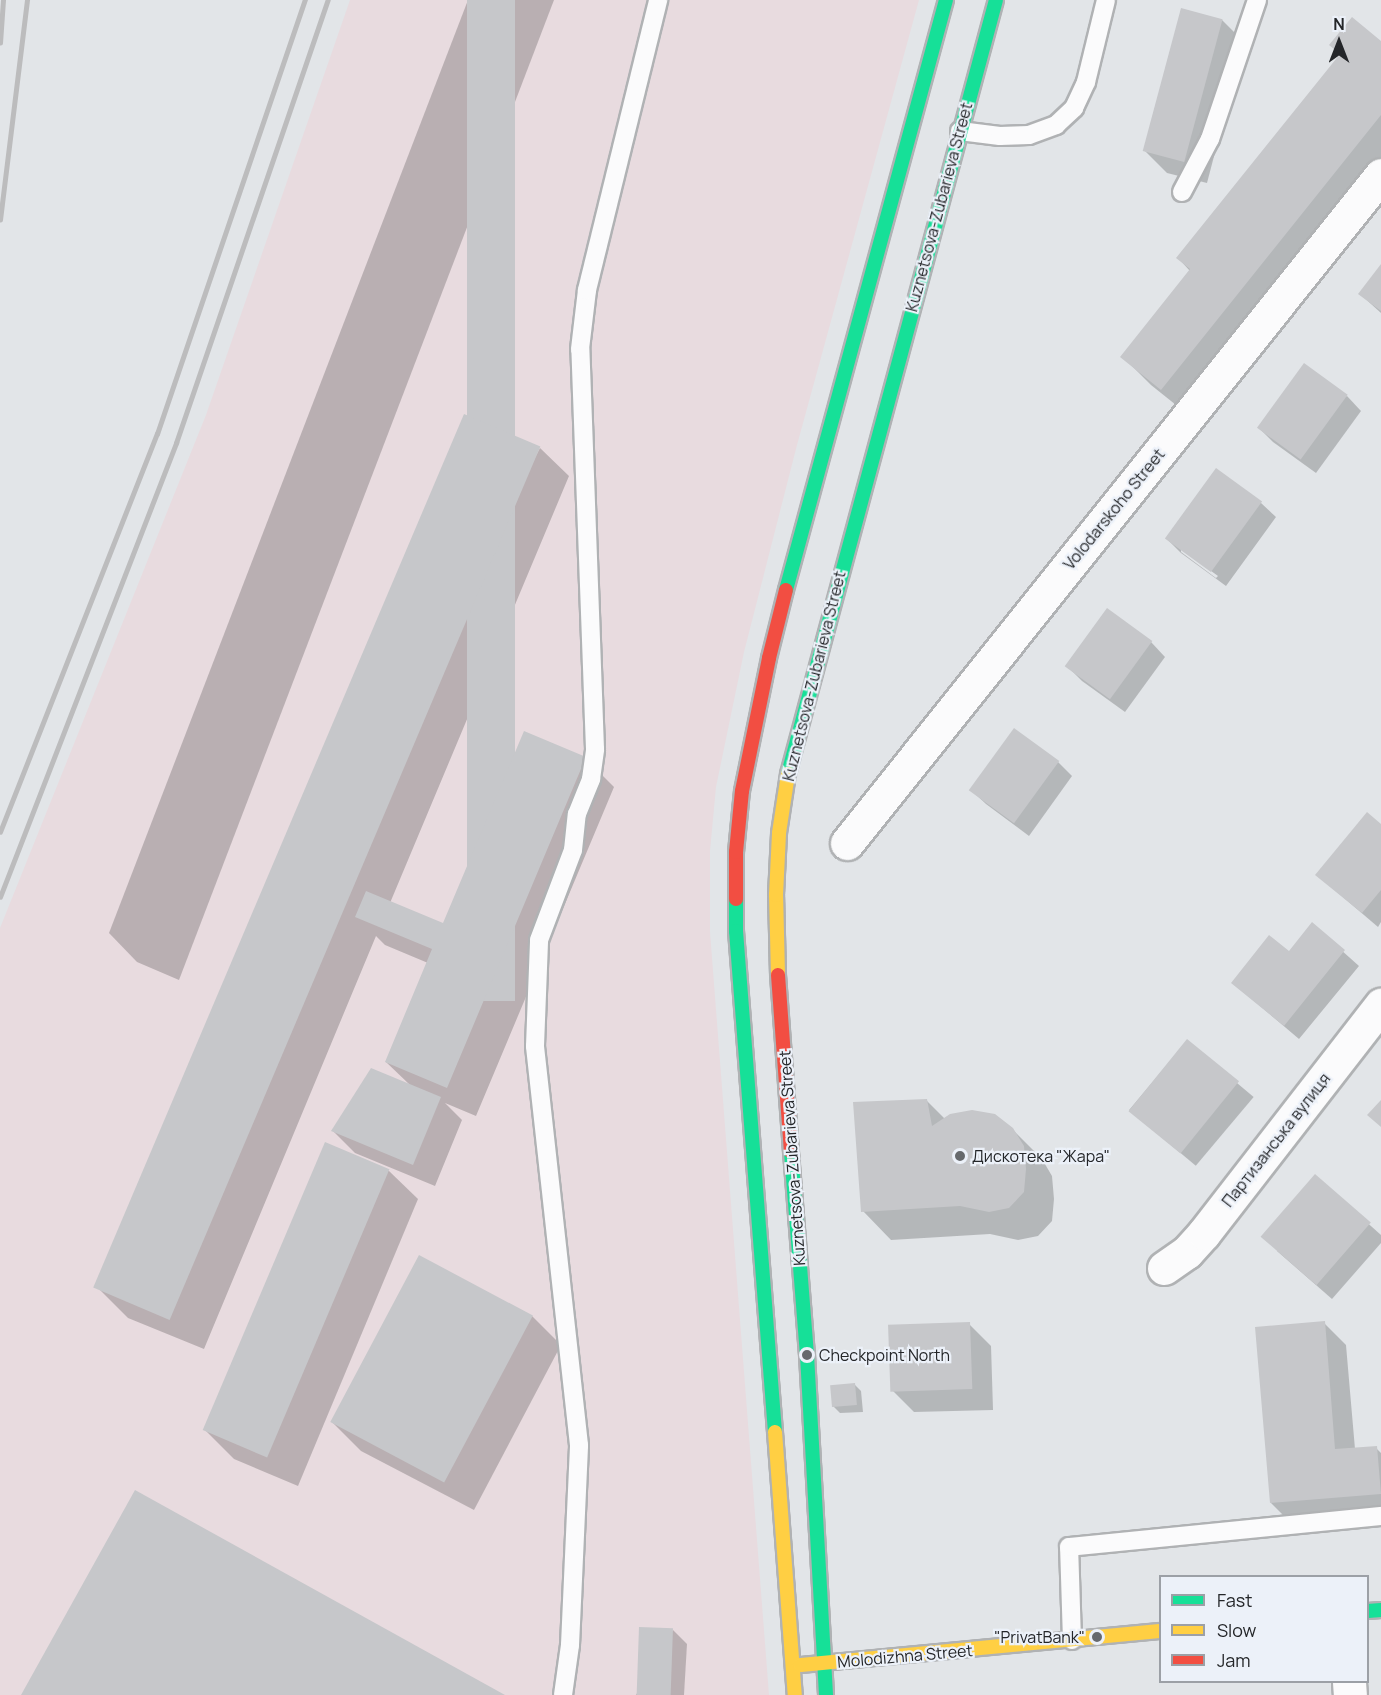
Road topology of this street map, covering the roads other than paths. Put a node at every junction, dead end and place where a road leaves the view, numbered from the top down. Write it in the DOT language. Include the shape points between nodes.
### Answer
graph roads {
  1 [pos="658,0"];
  2 [pos="946,0"];
  3 [pos="996,0"];
  4 [pos="1106,0"];
  5 [pos="1257,0"];
  6 [pos="960,131"];
  7 [pos="1381,175"];
  8 [pos="1182,192"];
  9 [pos="847,843"];
  10 [pos="1381,1005"];
  11 [pos="1164,1268"];
  12 [pos="1381,1516"];
  13 [pos="1159,1631"];
  14 [pos="1072,1640"];
  15 [pos="823,1663"];
  16 [pos="792,1666"];
  17 [pos="563,1695"];
  18 [pos="795,1695"];
  19 [pos="825,1695"];
  1 -- 17 [label="lane" via="587,290 580,349 595,749 591,778 577,814 573,850 539,939 535,1046 579,1445 570,1646"];
  2 -- 16 [label="main road" via="769,658 742,791 736,852 736,931"];
  3 -- 6 [label="main road, Kuznetsova-Zubarieva Street"];
  4 -- 6 [label="lane" via="1086,82 1074,108 1056,125 1029,135"];
  5 -- 8 [label="lane" via="1210,139"];
  6 -- 15 [label="main road, Kuznetsova-Zubarieva Street" via="804,706 788,772 780,833 777,966 807,1355"];
  7 -- 9 [label="street, Volodarskoho Street"];
  10 -- 11 [label="street, Партизанська вулиця" via="1204,1233 1187,1252"];
  12 -- 14 [label="lane" via="1069,1547"];
  13 -- 14 [label="main road, Molodizhna Street"];
  14 -- 15 [label="main road, Molodizhna Street"];
  15 -- 16 [label="main road, Molodizhna Street"];
  15 -- 19 [label="main road, Kuznetsova-Zubarieva Street"];
  16 -- 18 [label="main road"];
}
